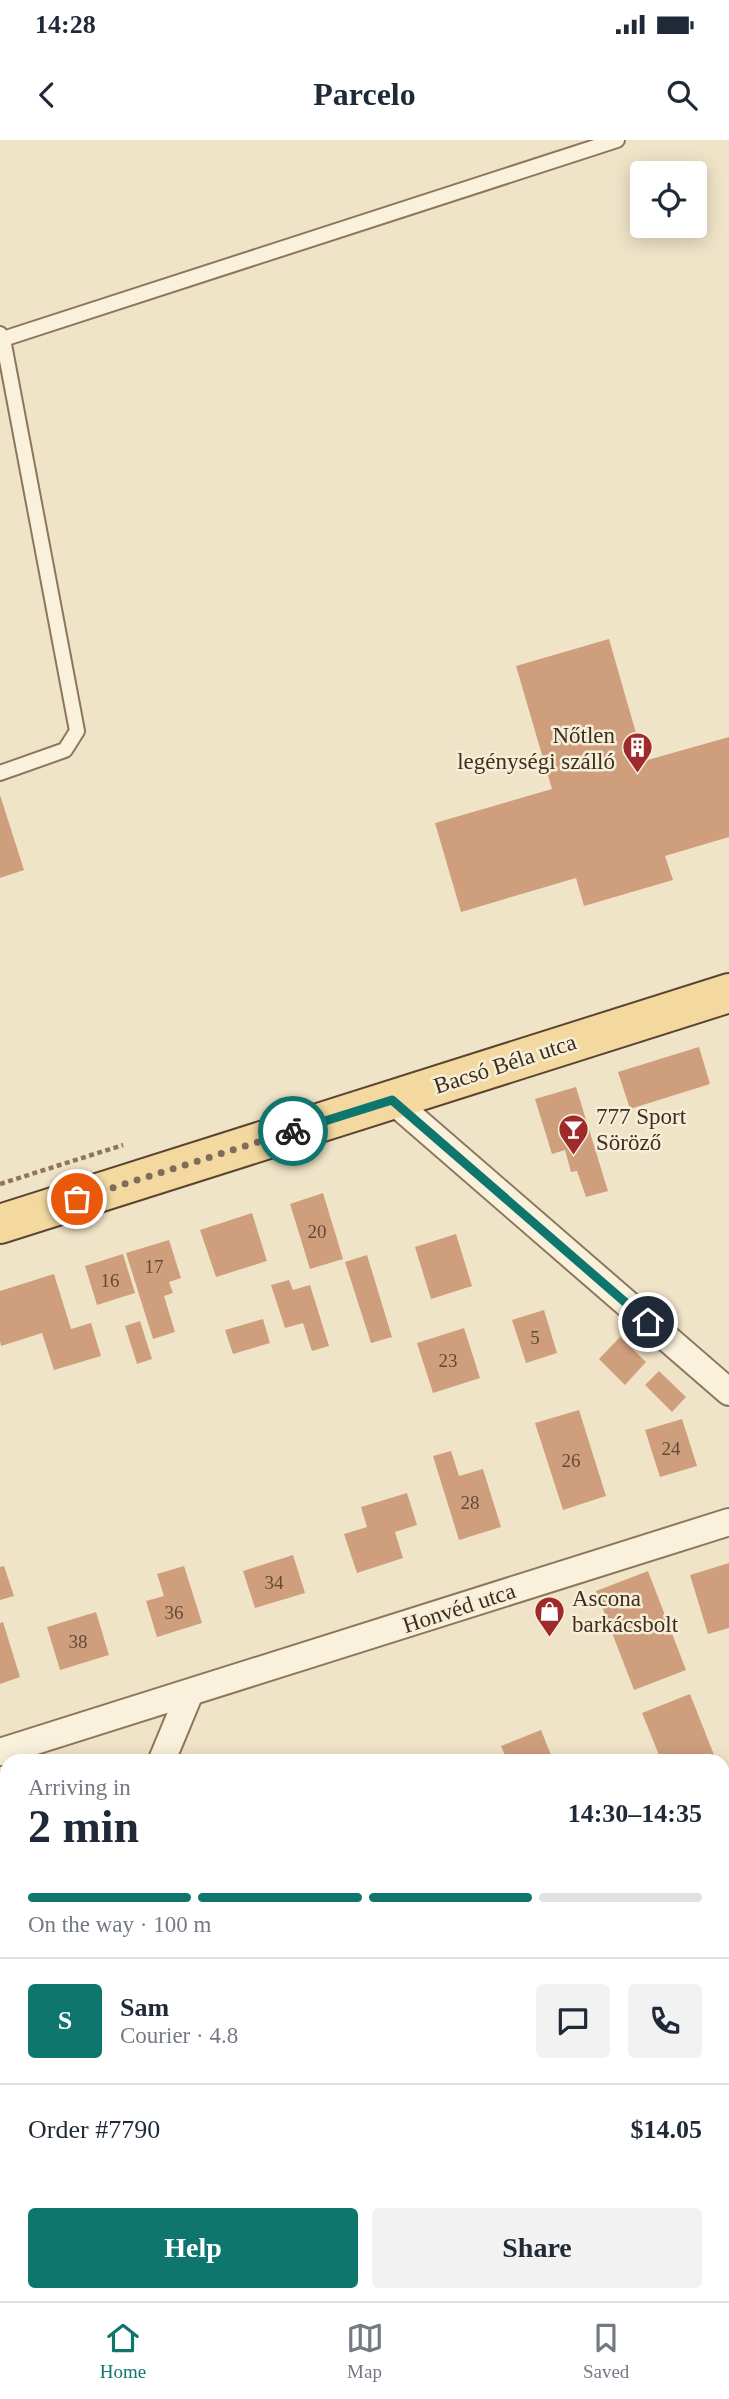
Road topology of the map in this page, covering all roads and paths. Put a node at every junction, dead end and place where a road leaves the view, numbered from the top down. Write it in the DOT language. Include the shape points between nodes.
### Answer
graph roads {
  1 [pos="617,140"];
  2 [pos="1,338"];
  3 [pos="0,773"];
  4 [pos="729,993"];
  5 [pos="392,1100"];
  6 [pos="0,1224"];
  7 [pos="729,1392"];
  8 [pos="729,1522"];
  9 [pos="189,1695"];
  10 [pos="0,1752"];
  11 [pos="164,1754"];
  1 -- 2 [label="lane"];
  2 -- 3 [label="lane" via="77,731 65,750"];
  4 -- 5 [label="main road, Bacsó Béla utca"];
  5 -- 6 [label="main road, Bacsó Béla utca"];
  5 -- 7 [label="street"];
  8 -- 9 [label="street, Honvéd utca"];
  9 -- 10 [label="street, Honvéd utca"];
  9 -- 11 [label="street"];
}
